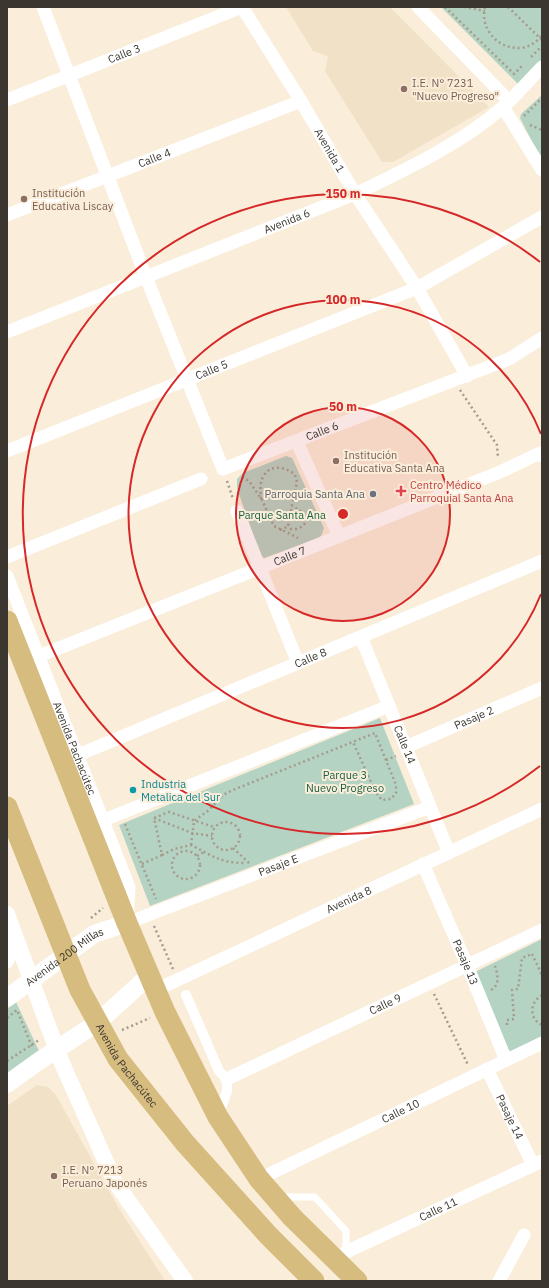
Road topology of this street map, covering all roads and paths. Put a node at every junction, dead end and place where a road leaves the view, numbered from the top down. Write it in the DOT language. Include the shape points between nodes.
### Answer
graph roads {
  1 [pos="43,7"];
  2 [pos="242,7"];
  3 [pos="418,7"];
  4 [pos="445,7"];
  5 [pos="464,7"];
  6 [pos="508,7"];
  7 [pos="485,9"];
  8 [pos="541,38"];
  9 [pos="542,46"];
  10 [pos="531,58"];
  11 [pos="525,63"];
  12 [pos="542,67"];
  13 [pos="70,74"];
  14 [pos="7,100"];
  15 [pos="301,101"];
  16 [pos="506,104"];
  17 [pos="542,170"];
  18 [pos="108,175"];
  19 [pos="355,194"];
  20 [pos="7,215"];
  21 [pos="542,217"];
  22 [pos="146,278"];
  23 [pos="417,288"];
  24 [pos="7,332"];
  25 [pos="542,338"];
  26 [pos="467,376"];
  27 [pos="187,381"];
  28 [pos="454,381"];
  29 [pos="297,442"];
  30 [pos="7,451"];
  31 [pos="541,454"];
  32 [pos="296,468"];
  33 [pos="223,469"];
  34 [pos="500,472"];
  35 [pos="244,474"];
  36 [pos="201,479"];
  37 [pos="302,481"];
  38 [pos="261,499"];
  39 [pos="292,506"];
  40 [pos="237,511"];
  41 [pos="289,526"];
  42 [pos="280,530"];
  43 [pos="339,536"];
  44 [pos="316,546"];
  45 [pos="7,557"];
  46 [pos="542,561"];
  47 [pos="260,568"];
  48 [pos="7,576"];
  49 [pos="7,621"];
  50 [pos="361,637"];
  51 [pos="39,656"];
  52 [pos="298,663"];
  53 [pos="542,688"];
  54 [pos="389,706"];
  55 [pos="353,742"];
  56 [pos="399,748"];
  57 [pos="78,755"];
  58 [pos="396,756"];
  59 [pos="386,760"];
  60 [pos="398,763"];
  61 [pos="213,788"];
  62 [pos="215,802"];
  63 [pos="7,807"];
  64 [pos="430,807"];
  65 [pos="542,809"];
  66 [pos="154,818"];
  67 [pos="104,820"];
  68 [pos="132,821"];
  69 [pos="194,821"];
  70 [pos="214,827"];
  71 [pos="192,833"];
  72 [pos="212,836"];
  73 [pos="191,845"];
  74 [pos="177,848"];
  75 [pos="233,848"];
  76 [pos="180,852"];
  77 [pos="204,852"];
  78 [pos="448,853"];
  79 [pos="162,854"];
  80 [pos="197,856"];
  81 [pos="249,863"];
  82 [pos="142,864"];
  83 [pos="423,864"];
  84 [pos="256,866"];
  85 [pos="159,905"];
  86 [pos="7,914"];
  87 [pos="148,914"];
  88 [pos="127,923"];
  89 [pos="542,930"];
  90 [pos="16,935"];
  91 [pos="529,947"];
  92 [pos="532,954"];
  93 [pos="64,955"];
  94 [pos="7,962"];
  95 [pos="467,964"];
  96 [pos="494,965"];
  97 [pos="542,975"];
  98 [pos="178,980"];
  99 [pos="30,981"];
  100 [pos="153,983"];
  101 [pos="428,983"];
  102 [pos="485,994"];
  103 [pos="186,995"];
  104 [pos="542,995"];
  105 [pos="12,1004"];
  106 [pos="165,1012"];
  107 [pos="542,1025"];
  108 [pos="507,1027"];
  109 [pos="101,1030"];
  110 [pos="36,1034"];
  111 [pos="542,1043"];
  112 [pos="56,1049"];
  113 [pos="506,1060"];
  114 [pos="7,1061"];
  115 [pos="39,1061"];
  116 [pos="487,1069"];
  117 [pos="473,1076"];
  118 [pos="228,1079"];
  119 [pos="7,1084"];
  120 [pos="218,1117"];
  121 [pos="538,1163"];
  122 [pos="259,1179"];
  123 [pos="275,1197"];
  124 [pos="524,1234"];
  125 [pos="341,1257"];
  126 [pos="179,1279"];
  127 [pos="314,1281"];
  128 [pos="357,1281"];
  129 [pos="499,1281"];
  1 -- 13 [label="street"];
  2 -- 13 [label="street, Calle 3"];
  2 -- 15 [label="street, Avenida 1"];
  3 -- 16 [label="street"];
  4 -- 11 [label="path" via="514,74"];
  5 -- 7 [label="path"];
  6 -- 8 [label="path"];
  7 -- 8 [label="path" via="484,18 488,32 505,47 520,48"];
  9 -- 10 [label="path"];
  12 -- 16 [label="street, Avenida 6"];
  13 -- 14 [label="street, Calle 3"];
  13 -- 18 [label="street"];
  15 -- 18 [label="street, Calle 4"];
  15 -- 19 [label="street, Avenida 1"];
  16 -- 17 [label="street"];
  16 -- 19 [label="street, Avenida 6" via="458,140 404,171"];
  18 -- 20 [label="street, Calle 4"];
  18 -- 22 [label="street"];
  19 -- 22 [label="street, Avenida 6"];
  19 -- 23 [label="street, Avenida 1"];
  21 -- 23 [label="street, Calle 5"];
  22 -- 24 [label="street, Avenida 6"];
  22 -- 27 [label="street"];
  23 -- 26 [label="street, Avenida 1"];
  23 -- 27 [label="street, Calle 5"];
  25 -- 26 [label="street, Calle 6" via="509,359"];
  26 -- 28 [label="street, Calle 6"];
  27 -- 30 [label="street, Calle 5"];
  27 -- 33 [label="street"];
  28 -- 29 [label="street, Calle 6"];
  28 -- 34 [label="path" via="497,444"];
  29 -- 33 [label="street, Calle 6"];
  29 -- 43 [label="street"];
  31 -- 34 [label="street, Calle 7"];
  32 -- 37 [label="path"];
  33 -- 40 [label="path"];
  34 -- 43 [label="street, Calle 7"];
  35 -- 38 [label="path" via="240,477 249,481"];
  36 -- 45 [label="street"];
  38 -- 39 [label="path" via="260,487 263,476 272,469 286,469 295,475 297,482"];
  38 -- 42 [label="path" via="274,526"];
  39 -- 41 [label="path"];
  39 -- 41 [label="path" via="302,512 306,521 295,530"];
  40 -- 47 [label="street"];
  41 -- 42 [label="path"];
  42 -- 44 [label="path"];
  43 -- 44 [label="street, Calle 7"];
  44 -- 47 [label="street, Calle 7"];
  46 -- 50 [label="street, Calle 8"];
  47 -- 51 [label="street, Calle 7"];
  47 -- 52 [label="street"];
  48 -- 51 [label="street, Avenida Pachacútec"];
  49 -- 88 [label="main road, Avenida Pachacútec"];
  50 -- 52 [label="street, Calle 8"];
  50 -- 54 [label="street, Calle 14"];
  51 -- 57 [label="street, Avenida Pachacútec"];
  52 -- 57 [label="street, Calle 8"];
  53 -- 56 [label="street, Pasaje 2"];
  54 -- 56 [label="street, Calle 14"];
  54 -- 67 [label="street"];
  55 -- 59 [label="path" via="375,733"];
  55 -- 59 [label="path" via="378,797 387,800 394,796 397,789"];
  55 -- 62 [label="path" via="246,784 223,795"];
  56 -- 58 [label="path"];
  56 -- 64 [label="street, Calle 14"];
  57 -- 67 [label="street, Avenida Pachacútec"];
  58 -- 59 [label="path"];
  58 -- 60 [label="path"];
  61 -- 62 [label="path" via="205,791"];
  62 -- 69 [label="path"];
  63 -- 93 [label="main road, Avenida Pachacútec"];
  64 -- 78 [label="street, Calle 14"];
  64 -- 87 [label="street, Pasaje E"];
  65 -- 78 [label="street, Avenida 8"];
  66 -- 69 [label="path" via="169,812"];
  66 -- 71 [label="path"];
  66 -- 79 [label="path"];
  67 -- 88 [label="street, Avenida Pachacútec" via="128,887"];
  68 -- 82 [label="path" via="125,824"];
  69 -- 70 [label="path"];
  69 -- 71 [label="path"];
  70 -- 72 [label="path"];
  70 -- 75 [label="path" via="223,822 236,826 240,840"];
  71 -- 72 [label="path"];
  71 -- 73 [label="path"];
  72 -- 75 [label="path" via="212,841 218,848"];
  73 -- 74 [label="path"];
  73 -- 77 [label="path"];
  74 -- 76 [label="path"];
  74 -- 79 [label="path"];
  75 -- 81 [label="path"];
  76 -- 80 [label="path" via="189,852"];
  76 -- 80 [label="path" via="173,859 172,868 176,876 184,879 193,877 199,870"];
  77 -- 80 [label="path"];
  77 -- 81 [label="path" via="232,863"];
  78 -- 83 [label="street, Avenida 8"];
  79 -- 82 [label="path"];
  81 -- 84 [label="path"];
  82 -- 85 [label="path"];
  83 -- 95 [label="street, Pasaje 13"];
  83 -- 98 [label="street, Avenida 8"];
  86 -- 90 [label="street"];
  87 -- 88 [label="street, Pasaje E"];
  87 -- 98 [label="path"];
  88 -- 93 [label="main road, Avenida 200 Millas" via="94,934"];
  88 -- 100 [label="main road, Avenida Pachacútec"];
  89 -- 95 [label="street, Calle 9"];
  90 -- 94 [label="street"];
  90 -- 99 [label="street"];
  91 -- 92 [label="path"];
  92 -- 97 [label="path"];
  92 -- 108 [label="path" via="522,958 518,989 512,990 514,1019 507,1020"];
  93 -- 99 [label="main road, Avenida 200 Millas"];
  93 -- 109 [label="main road, Avenida Pachacútec"];
  95 -- 101 [label="street, Calle 9"];
  95 -- 113 [label="street, Pasaje 13"];
  96 -- 102 [label="path" via="498,974 496,984"];
  98 -- 100 [label="street, Avenida 8"];
  99 -- 105 [label="main road, Avenida 200 Millas"];
  99 -- 112 [label="street"];
  100 -- 106 [label="main road, Avenida Pachacútec"];
  100 -- 109 [label="main road"];
  101 -- 117 [label="path"];
  101 -- 118 [label="street, Calle 9"];
  103 -- 118 [label="street" via="219,1071"];
  104 -- 107 [label="path" via="537,998 532,1008 534,1019"];
  105 -- 115 [label="path"];
  106 -- 109 [label="path"];
  106 -- 120 [label="main road, Avenida Pachacútec"];
  109 -- 112 [label="main road"];
  109 -- 127 [label="main road, Avenida Pachacútec" via="129,1075 185,1143 268,1235"];
  110 -- 114 [label="path" via="39,1040"];
  111 -- 113 [label="street, Calle 10"];
  112 -- 115 [label="main road"];
  112 -- 126 [label="street" via="115,1182"];
  113 -- 116 [label="street, Calle 10"];
  115 -- 119 [label="main road"];
  116 -- 117 [label="street, Calle 10"];
  116 -- 121 [label="street, Pasaje 14"];
  117 -- 122 [label="street, Calle 10"];
  118 -- 120 [label="street" via="227,1091"];
  120 -- 122 [label="main road, Avenida Pachacútec"];
  121 -- 125 [label="street, Calle 11"];
  122 -- 123 [label="main road, Avenida Pachacútec"];
  123 -- 125 [label="main road, Avenida Pachacútec" via="292,1217"];
  123 -- 125 [label="lane" via="315,1197 346,1231"];
  124 -- 129 [label="street"];
  125 -- 128 [label="main road, Avenida Pachacútec"];
}
